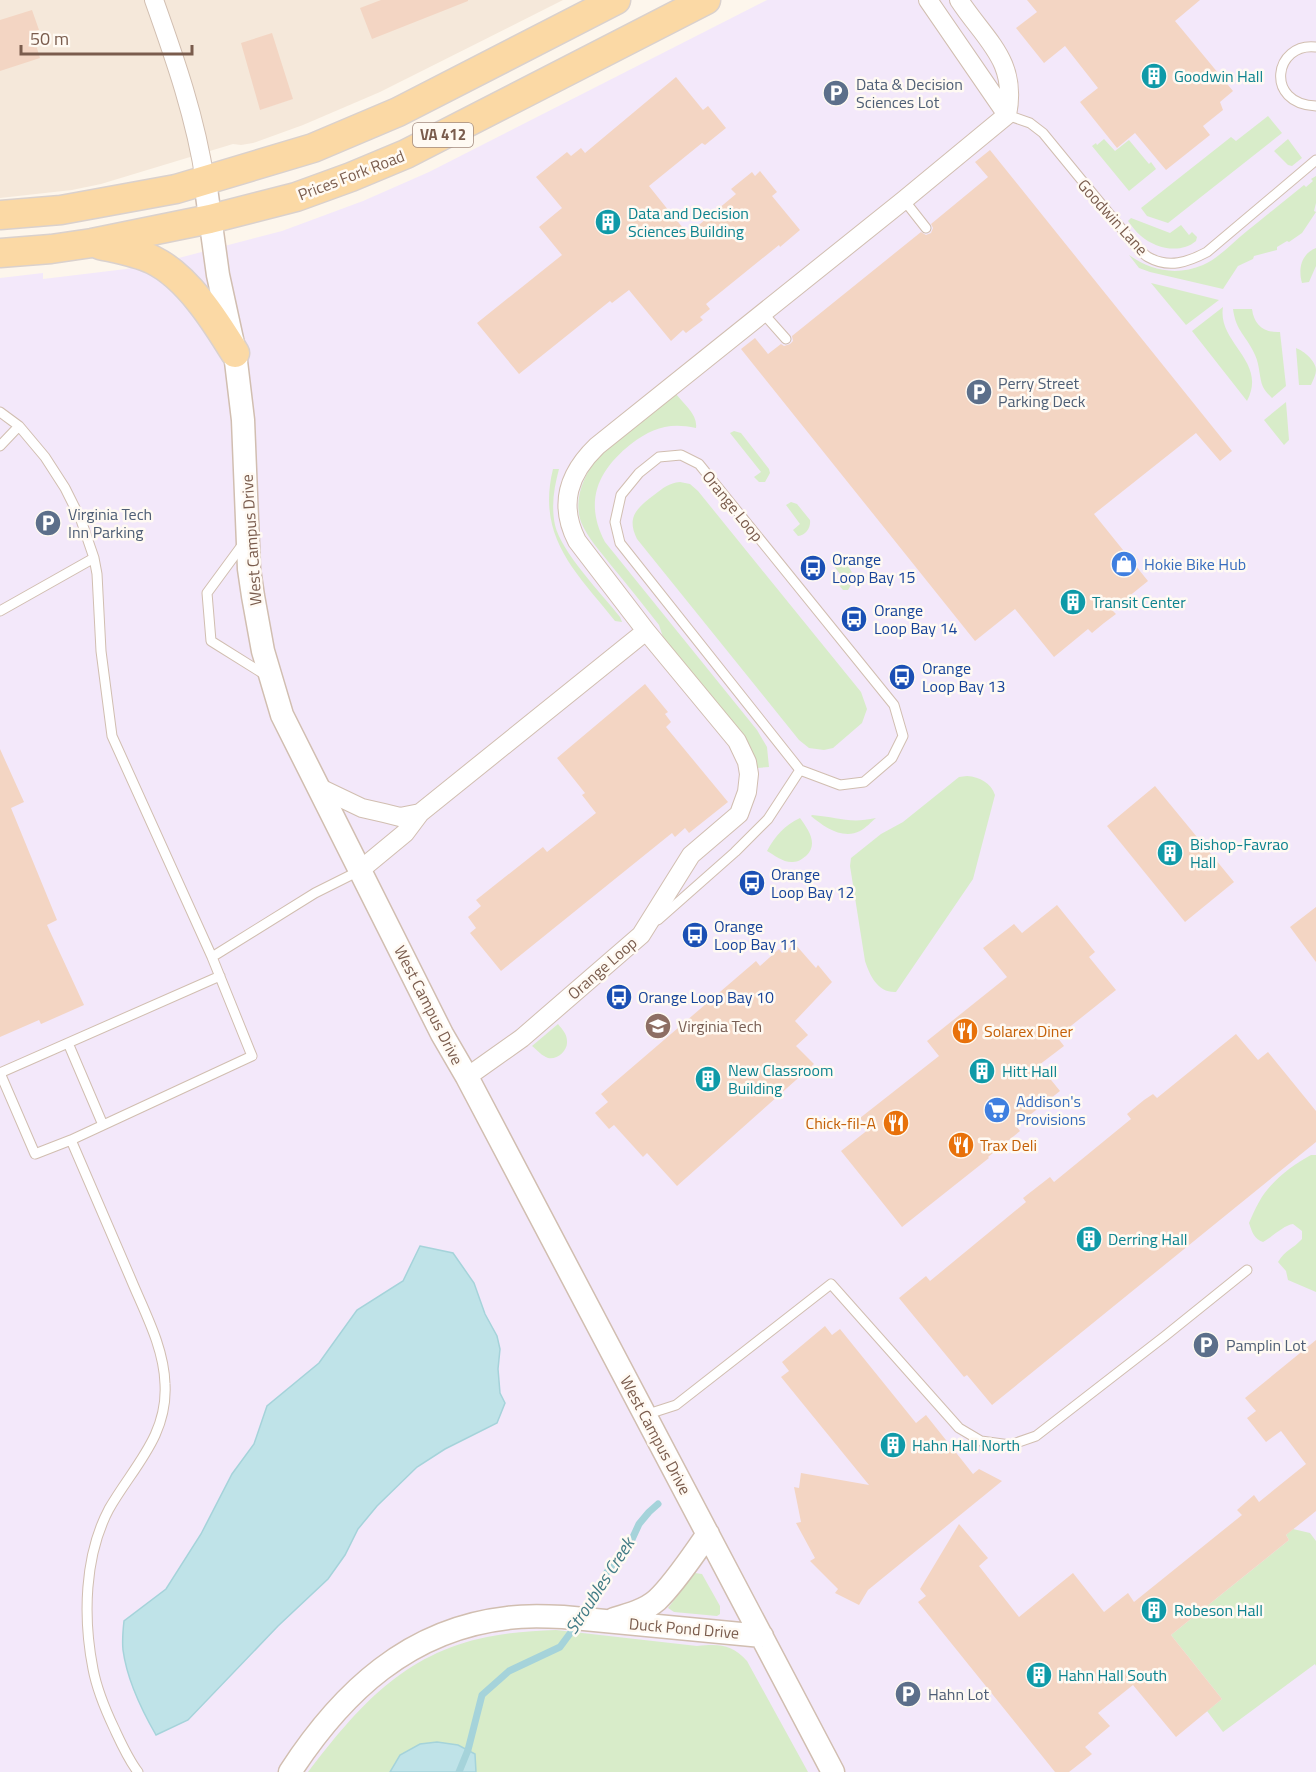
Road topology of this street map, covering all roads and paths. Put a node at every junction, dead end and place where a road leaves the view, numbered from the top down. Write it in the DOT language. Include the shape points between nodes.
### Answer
graph roads {
  1 [pos="154,0"];
  2 [pos="616,0"];
  3 [pos="706,0"];
  4 [pos="928,0"];
  5 [pos="959,0"];
  6 [pos="1316,47"];
  7 [pos="1316,106"];
  8 [pos="1007,115"];
  9 [pos="1316,160"];
  10 [pos="205,181"];
  11 [pos="904,200"];
  12 [pos="0,215"];
  13 [pos="210,219"];
  14 [pos="926,228"];
  15 [pos="92,243"];
  16 [pos="0,253"];
  17 [pos="762,312"];
  18 [pos="786,339"];
  19 [pos="235,353"];
  20 [pos="0,412"];
  21 [pos="19,426"];
  22 [pos="0,447"];
  23 [pos="248,537"];
  24 [pos="94,558"];
  25 [pos="0,611"];
  26 [pos="646,631"];
  27 [pos="272,679"];
  28 [pos="800,770"];
  29 [pos="318,787"];
  30 [pos="420,813"];
  31 [pos="359,871"];
  32 [pos="641,935"];
  33 [pos="212,957"];
  34 [pos="220,976"];
  35 [pos="68,1043"];
  36 [pos="0,1073"];
  37 [pos="467,1077"];
  38 [pos="103,1125"];
  39 [pos="71,1140"];
  40 [pos="1247,1270"];
  41 [pos="645,1415"];
  42 [pos="708,1534"];
  43 [pos="607,1621"];
  44 [pos="762,1636"];
  45 [pos="138,1772"];
  46 [pos="290,1772"];
  47 [pos="833,1772"];
  1 -- 10 [label="street" via="200,144"];
  2 -- 10 [label="main road, VA 412" via="342,137"];
  3 -- 13 [label="main road, Prices Fork Road / VA 412" via="406,154 296,197"];
  4 -- 8 [label="street"];
  5 -- 8 [label="street" via="1001,57 1008,75"];
  6 -- 7 [label="lane" via="1301,48 1290,55 1282,65 1280,78 1292,100"];
  8 -- 9 [label="lane, Goodwin Lane" via="1030,123 1043,133 1134,244 1149,257 1168,263 1188,262 1207,252"];
  8 -- 11 [label="street"];
  10 -- 12 [label="main road, VA 412" via="61,210"];
  10 -- 13 [label="street, West Campus Drive"];
  11 -- 14 [label="lane"];
  11 -- 17 [label="street"];
  13 -- 15 [label="main road, Prices Fork Road / VA 412"];
  13 -- 19 [label="street, West Campus Drive"];
  15 -- 16 [label="main road, Prices Fork Road / VA 412"];
  15 -- 19 [label="main road" via="154,261 171,273 187,287"];
  17 -- 18 [label="lane"];
  17 -- 26 [label="street" via="597,446 573,477 567,508 572,532"];
  19 -- 23 [label="street, West Campus Drive" via="243,420"];
  20 -- 21 [label="lane"];
  21 -- 22 [label="lane"];
  21 -- 24 [label="lane" via="65,488"];
  23 -- 27 [label="street, West Campus Drive" via="253,596"];
  23 -- 27 [label="lane" via="207,593 211,641"];
  24 -- 25 [label="lane"];
  24 -- 33 [label="lane" via="112,736"];
  26 -- 30 [label="street"];
  26 -- 32 [label="street" via="737,741 749,774 738,814 691,855"];
  27 -- 29 [label="street, West Campus Drive" via="282,715"];
  28 -- 28 [label="lane, Orange Loop" via="840,785 864,782 892,758 903,736 894,705 699,464 681,455 659,458 639,473 621,495 615,522 620,543"];
  28 -- 32 [label="lane, Orange Loop" via="768,819"];
  29 -- 30 [label="street" via="362,808 400,817"];
  29 -- 31 [label="street, West Campus Drive"];
  30 -- 31 [label="street" via="405,833"];
  31 -- 33 [label="lane"];
  31 -- 37 [label="street, West Campus Drive"];
  32 -- 37 [label="street, Orange Loop" via="522,1038"];
  33 -- 34 [label="lane"];
  34 -- 35 [label="lane"];
  34 -- 38 [label="lane" via="252,1056"];
  35 -- 36 [label="lane"];
  35 -- 38 [label="lane"];
  36 -- 39 [label="lane" via="35,1154"];
  37 -- 41 [label="street, West Campus Drive"];
  38 -- 39 [label="lane"];
  39 -- 45 [label="lane" via="149,1323 162,1360 165,1384 159,1429 101,1527 94,1548 88,1597 93,1671 120,1742"];
  40 -- 41 [label="lane" via="1036,1436 1010,1445 981,1441 958,1428 831,1284 676,1405"];
  41 -- 42 [label="street, West Campus Drive"];
  42 -- 43 [label="street, Duck Pond Drive" via="656,1601 631,1615"];
  42 -- 44 [label="street, West Campus Drive"];
  43 -- 44 [label="street, Duck Pond Drive"];
  43 -- 46 [label="street, Duck Pond Drive" via="507,1618 452,1630 419,1644 387,1663 344,1701"];
  44 -- 47 [label="street, West Campus Drive"];
}
